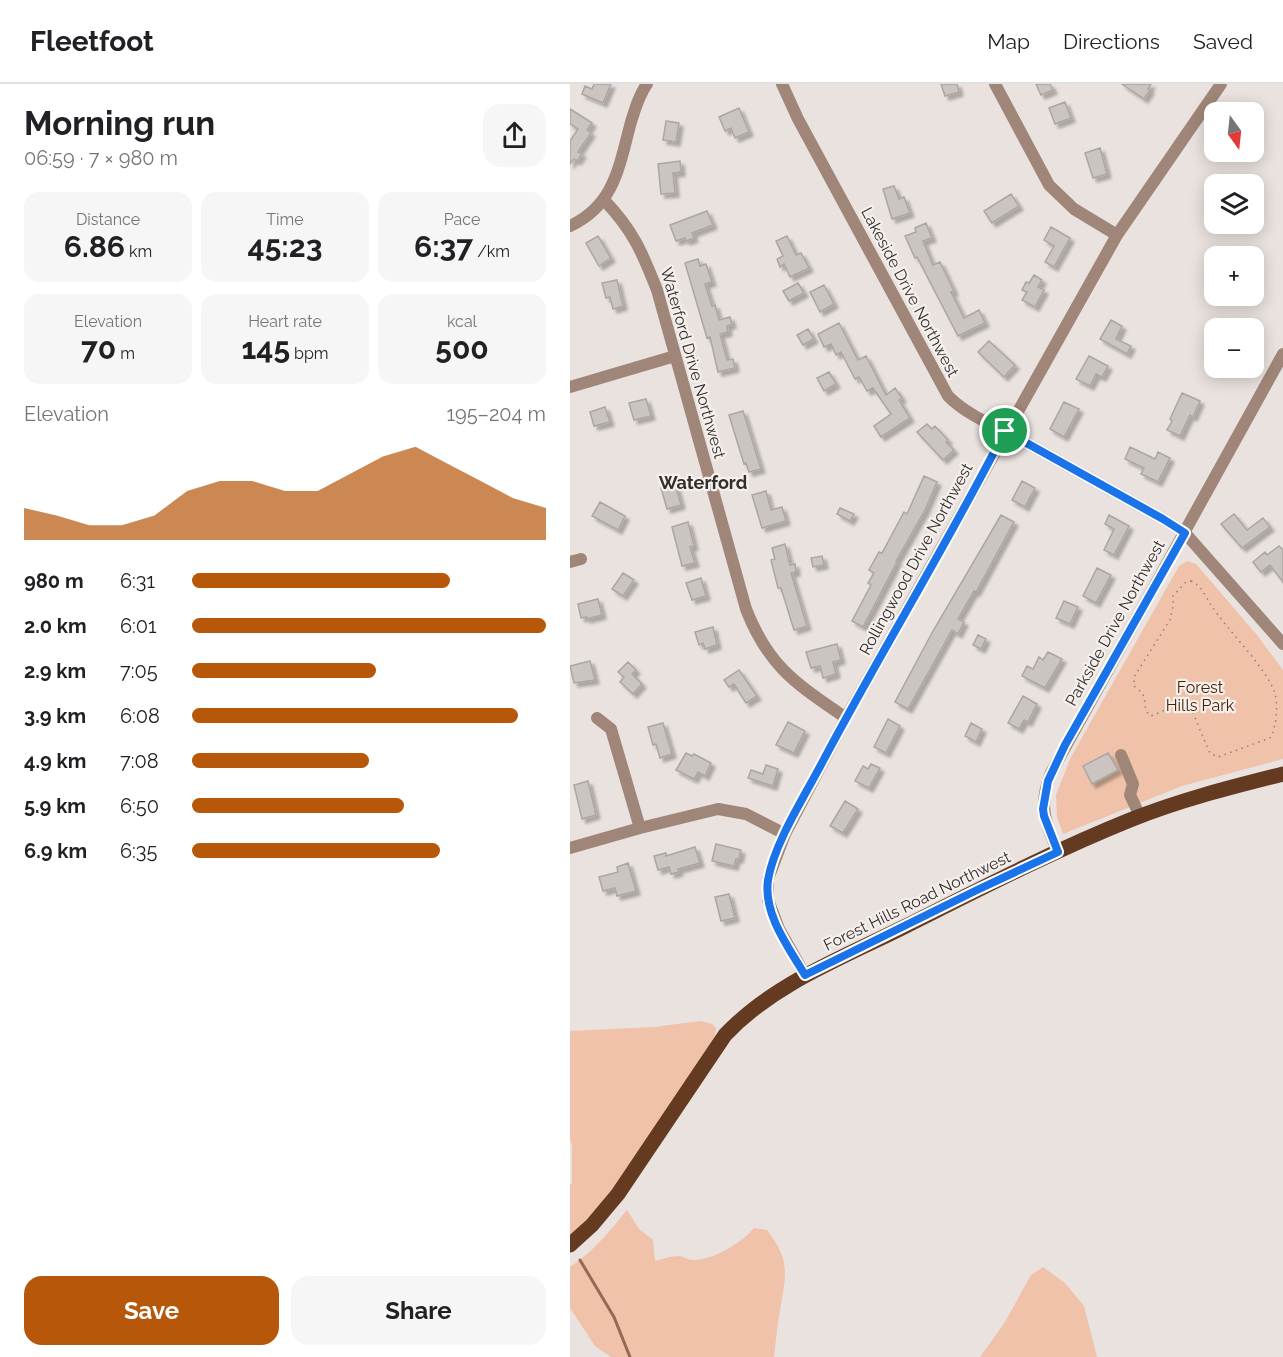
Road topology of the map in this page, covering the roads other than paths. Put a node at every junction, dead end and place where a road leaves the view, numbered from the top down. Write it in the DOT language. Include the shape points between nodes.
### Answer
graph roads {
  1 [pos="647,84"];
  2 [pos="782,84"];
  3 [pos="995,84"];
  4 [pos="1221,84"];
  5 [pos="604,200"];
  6 [pos="570,226"];
  7 [pos="1117,235"];
  8 [pos="1283,354"];
  9 [pos="675,357"];
  10 [pos="570,387"];
  11 [pos="1005,431"];
  12 [pos="1185,533"];
  13 [pos="1283,644"];
  14 [pos="597,717"];
  15 [pos="846,718"];
  16 [pos="1121,754"];
  17 [pos="1283,774"];
  18 [pos="1140,816"];
  19 [pos="639,828"];
  20 [pos="785,834"];
  21 [pos="570,848"];
  22 [pos="1058,852"];
  23 [pos="805,975"];
  24 [pos="570,1245"];
  1 -- 5 [label="street" via="637,104 614,183"];
  2 -- 11 [label="street, Lakeside Drive Northwest" via="940,385 956,404"];
  3 -- 7 [label="street" via="1049,185 1074,209"];
  4 -- 7 [label="street, Rollingwood Drive Northwest"];
  5 -- 6 [label="street"];
  5 -- 9 [label="street, Waterford Drive Northwest" via="640,247 657,290"];
  7 -- 11 [label="street, Rollingwood Drive Northwest"];
  8 -- 12 [label="street, Parkside Drive Northwest"];
  9 -- 10 [label="street"];
  9 -- 15 [label="street, Waterford Drive Northwest" via="746,609 758,636 788,676"];
  11 -- 12 [label="street, Lakeside Drive Northwest"];
  11 -- 15 [label="street, Rollingwood Drive Northwest"];
  12 -- 13 [label="street, Lakeside Drive Northwest"];
  12 -- 22 [label="street, Parkside Drive Northwest" via="1048,781 1044,816"];
  14 -- 19 [label="street" via="611,729"];
  15 -- 20 [label="street, Rollingwood Drive Northwest"];
  16 -- 18 [label="street" via="1132,784 1130,795"];
  17 -- 18 [label="main road, Forest Hills Road Northwest" via="1194,797"];
  18 -- 22 [label="main road, Forest Hills Road Northwest"];
  19 -- 20 [label="street" via="724,809 746,814"];
  19 -- 21 [label="street"];
  20 -- 23 [label="street, Rollingwood Drive Northwest" via="768,879 768,900 778,929"];
  22 -- 23 [label="main road, Forest Hills Road Northwest"];
  23 -- 24 [label="main road, Forest Hills Road Northwest" via="748,1013 725,1035 618,1194"];
}
